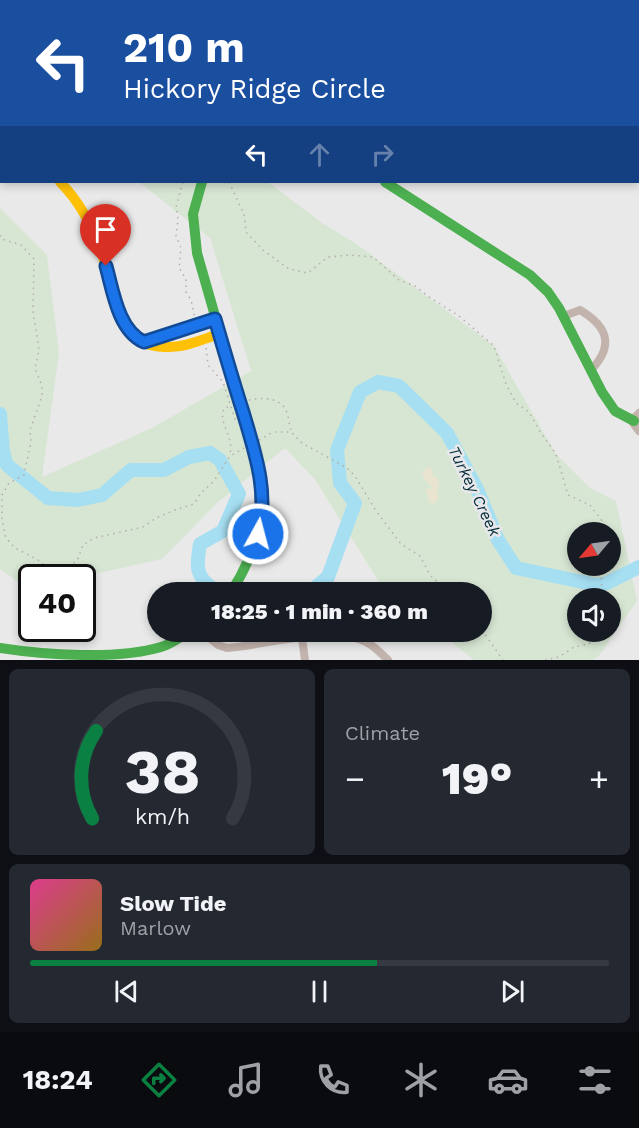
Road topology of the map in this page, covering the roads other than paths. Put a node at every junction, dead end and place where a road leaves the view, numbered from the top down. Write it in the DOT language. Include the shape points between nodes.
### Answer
graph roads {
  1 [pos="61,183"];
  2 [pos="202,183"];
  3 [pos="387,183"];
  4 [pos="564,316"];
  5 [pos="215,319"];
  6 [pos="219,334"];
  7 [pos="144,342"];
  8 [pos="591,370"];
  9 [pos="637,422"];
  10 [pos="239,582"];
  11 [pos="171,642"];
  12 [pos="214,642"];
  13 [pos="272,642"];
  14 [pos="303,642"];
  15 [pos="368,642"];
  16 [pos="0,648"];
  17 [pos="45,656"];
  18 [pos="58,656"];
  19 [pos="305,660"];
  20 [pos="388,660"];
  1 -- 7 [label="street" via="90,225 125,323"];
  2 -- 5 [label="street" via="193,214 197,253"];
  3 -- 4 [label="street" via="530,275 548,292"];
  4 -- 8 [label="street"];
  4 -- 8 [label="street" via="580,310 600,323 606,341 603,354"];
  5 -- 6 [label="street"];
  5 -- 7 [label="street"];
  6 -- 7 [label="street" via="172,347"];
  6 -- 10 [label="street" via="260,477 262,519"];
  8 -- 9 [label="street" via="615,411"];
  11 -- 18 [label="street" via="160,648 120,654"];
  12 -- 13 [label="street" via="227,648"];
  14 -- 19 [label="street"];
  15 -- 20 [label="street"];
  16 -- 17 [label="street"];
  17 -- 18 [label="street"];
}
